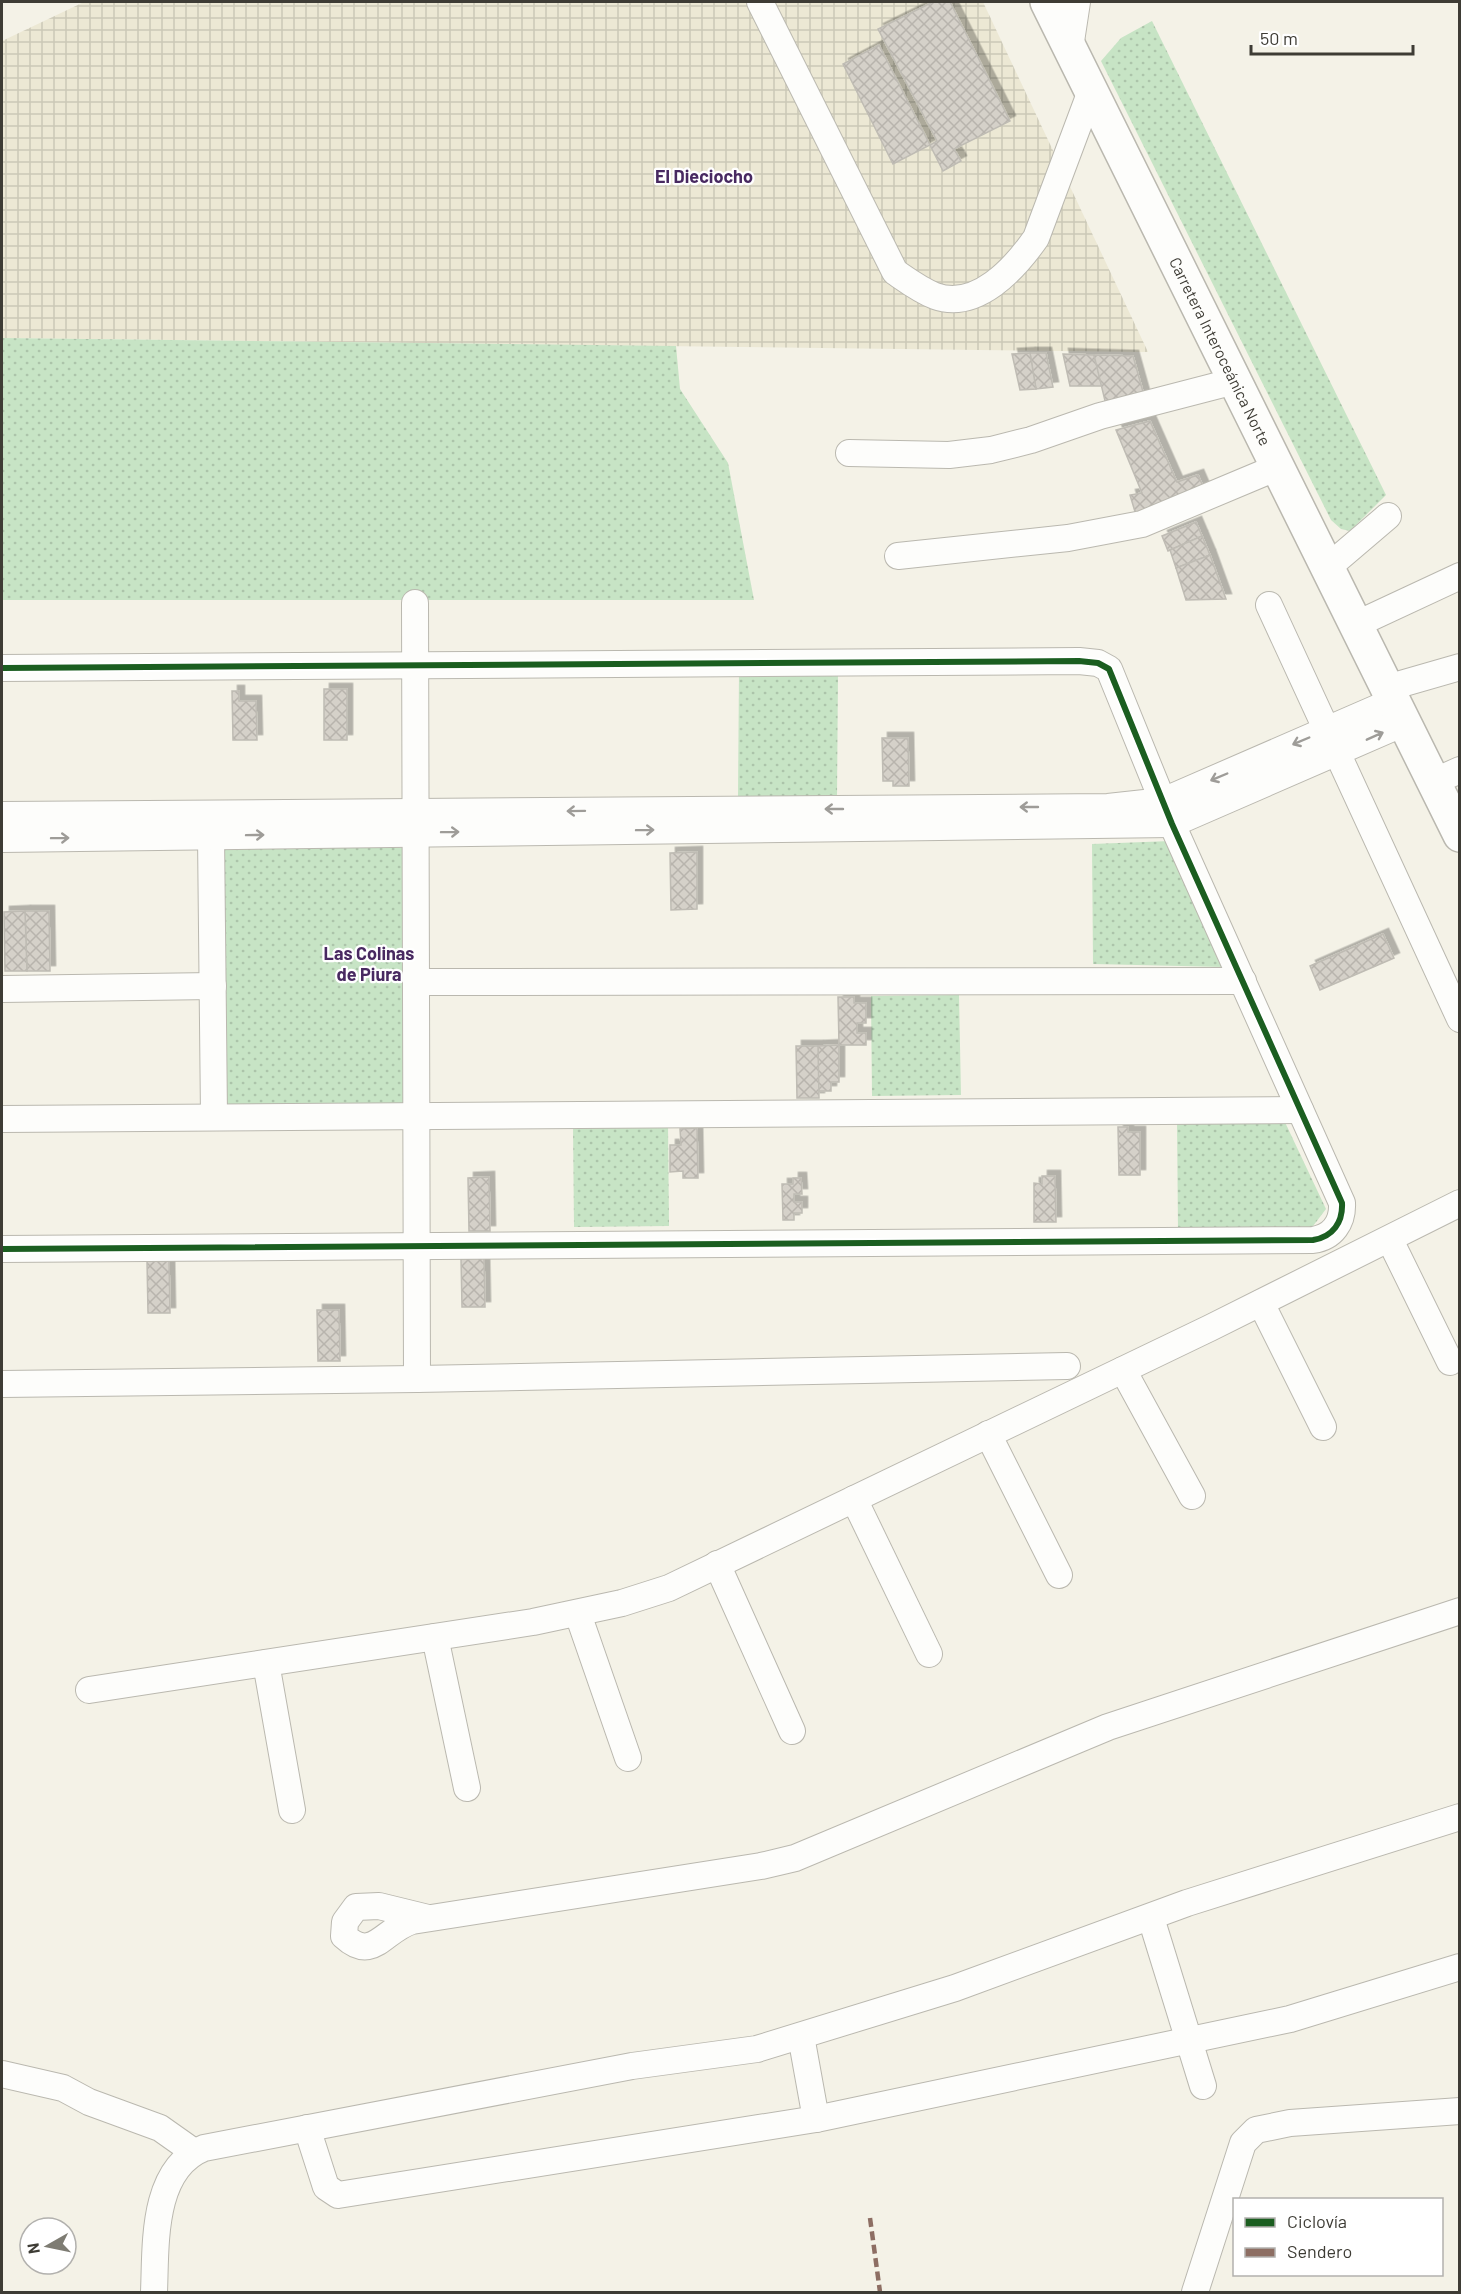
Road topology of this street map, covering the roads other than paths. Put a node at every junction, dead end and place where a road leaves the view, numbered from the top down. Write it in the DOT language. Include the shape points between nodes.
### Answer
graph roads {
  1 [pos="760,2"];
  2 [pos="1047,2"];
  3 [pos="1077,2"];
  4 [pos="1070,48"];
  5 [pos="1091,91"];
  6 [pos="1235,381"];
  7 [pos="849,453"];
  8 [pos="1278,467"];
  9 [pos="1388,516"];
  10 [pos="898,556"];
  11 [pos="1327,568"];
  12 [pos="1460,576"];
  13 [pos="415,603"];
  14 [pos="1269,605"];
  15 [pos="1355,625"];
  16 [pos="415,663"];
  17 [pos="1460,667"];
  18 [pos="2,668"];
  19 [pos="1394,704"];
  20 [pos="1331,742"];
  21 [pos="1446,776"];
  22 [pos="1168,812"];
  23 [pos="2,815"];
  24 [pos="416,823"];
  25 [pos="1460,835"];
  26 [pos="211,836"];
  27 [pos="2,839"];
  28 [pos="1242,981"];
  29 [pos="416,982"];
  30 [pos="213,986"];
  31 [pos="2,989"];
  32 [pos="1460,1019"];
  33 [pos="1300,1110"];
  34 [pos="214,1116"];
  35 [pos="417,1116"];
  36 [pos="2,1119"];
  37 [pos="1460,1203"];
  38 [pos="1390,1240"];
  39 [pos="417,1247"];
  40 [pos="2,1249"];
  41 [pos="1261,1303"];
  42 [pos="1450,1362"];
  43 [pos="1067,1366"];
  44 [pos="1123,1370"];
  45 [pos="417,1379"];
  46 [pos="2,1384"];
  47 [pos="1323,1427"];
  48 [pos="988,1434"];
  49 [pos="1192,1496"];
  50 [pos="854,1499"];
  51 [pos="717,1564"];
  52 [pos="1059,1575"];
  53 [pos="1460,1611"];
  54 [pos="578,1614"];
  55 [pos="435,1637"];
  56 [pos="929,1654"];
  57 [pos="266,1663"];
  58 [pos="89,1690"];
  59 [pos="792,1731"];
  60 [pos="628,1758"];
  61 [pos="467,1788"];
  62 [pos="292,1810"];
  63 [pos="1460,1817"];
  64 [pos="428,1918"];
  65 [pos="1151,1918"];
  66 [pos="1460,1967"];
  67 [pos="801,2036"];
  68 [pos="1188,2039"];
  69 [pos="2,2074"];
  70 [pos="1203,2086"];
  71 [pos="1460,2111"];
  72 [pos="816,2119"];
  73 [pos="307,2128"];
  74 [pos="194,2152"];
  75 [pos="154,2292"];
  76 [pos="1194,2292"];
  1 -- 5 [label="street" via="895,272 938,297 984,292 1021,260 1036,238"];
  2 -- 4 [label="highway, Carretera Interoceánica Norte"];
  3 -- 4 [label="street"];
  4 -- 5 [label="highway, Carretera Interoceánica Norte"];
  5 -- 6 [label="highway, Carretera Interoceánica Norte"];
  6 -- 7 [label="street" via="1100,416 991,450 949,454"];
  6 -- 8 [label="highway, Carretera Interoceánica Norte"];
  8 -- 10 [label="street" via="1142,525 1068,538"];
  8 -- 11 [label="highway, Carretera Interoceánica Norte"];
  9 -- 11 [label="street"];
  11 -- 15 [label="highway, Carretera Interoceánica Norte"];
  12 -- 15 [label="street"];
  13 -- 16 [label="street"];
  14 -- 20 [label="street"];
  15 -- 19 [label="highway, Carretera Interoceánica Norte"];
  16 -- 18 [label="street"];
  16 -- 22 [label="street" via="1093,662 1109,669"];
  16 -- 24 [label="street"];
  17 -- 19 [label="street"];
  19 -- 20 [label="street"];
  19 -- 21 [label="highway, Carretera Interoceánica Norte"];
  20 -- 22 [label="street"];
  20 -- 32 [label="street"];
  21 -- 25 [label="highway, Carretera Interoceánica Norte"];
  22 -- 24 [label="street" via="1108,807"];
  22 -- 28 [label="street"];
  23 -- 24 [label="street"];
  26 -- 24 [label="street, one-way"];
  24 -- 29 [label="street"];
  27 -- 26 [label="street, one-way"];
  26 -- 30 [label="street"];
  28 -- 29 [label="street"];
  28 -- 33 [label="street"];
  29 -- 35 [label="street"];
  30 -- 31 [label="street"];
  30 -- 34 [label="street"];
  33 -- 35 [label="street"];
  33 -- 39 [label="street" via="1342,1203 1338,1225 1321,1239"];
  34 -- 35 [label="street"];
  34 -- 36 [label="street"];
  35 -- 39 [label="street"];
  37 -- 38 [label="street"];
  38 -- 41 [label="street"];
  38 -- 42 [label="street"];
  39 -- 40 [label="street"];
  39 -- 45 [label="street"];
  41 -- 44 [label="street"];
  41 -- 47 [label="street"];
  43 -- 45 [label="street"];
  44 -- 48 [label="street"];
  44 -- 49 [label="street"];
  45 -- 46 [label="street"];
  48 -- 50 [label="street"];
  48 -- 52 [label="street"];
  50 -- 51 [label="street"];
  50 -- 56 [label="street"];
  51 -- 54 [label="street" via="669,1588"];
  51 -- 59 [label="street"];
  53 -- 64 [label="street" via="1108,1727 795,1858"];
  54 -- 55 [label="street"];
  54 -- 60 [label="street"];
  55 -- 57 [label="street"];
  55 -- 61 [label="street"];
  57 -- 58 [label="street"];
  57 -- 62 [label="street"];
  63 -- 65 [label="street"];
  65 -- 67 [label="street" via="955,1988"];
  65 -- 68 [label="street"];
  66 -- 68 [label="street" via="1290,2019"];
  67 -- 72 [label="street"];
  67 -- 73 [label="street" via="757,2049 632,2066"];
  68 -- 70 [label="street"];
  68 -- 72 [label="street"];
  69 -- 74 [label="street" via="63,2088 89,2102 160,2128"];
  71 -- 76 [label="street" via="1290,2123 1256,2130 1243,2143"];
  72 -- 73 [label="street" via="338,2195 326,2187"];
  73 -- 74 [label="street"];
  74 -- 75 [label="street" via="182,2161 160,2207 155,2233"];
}
